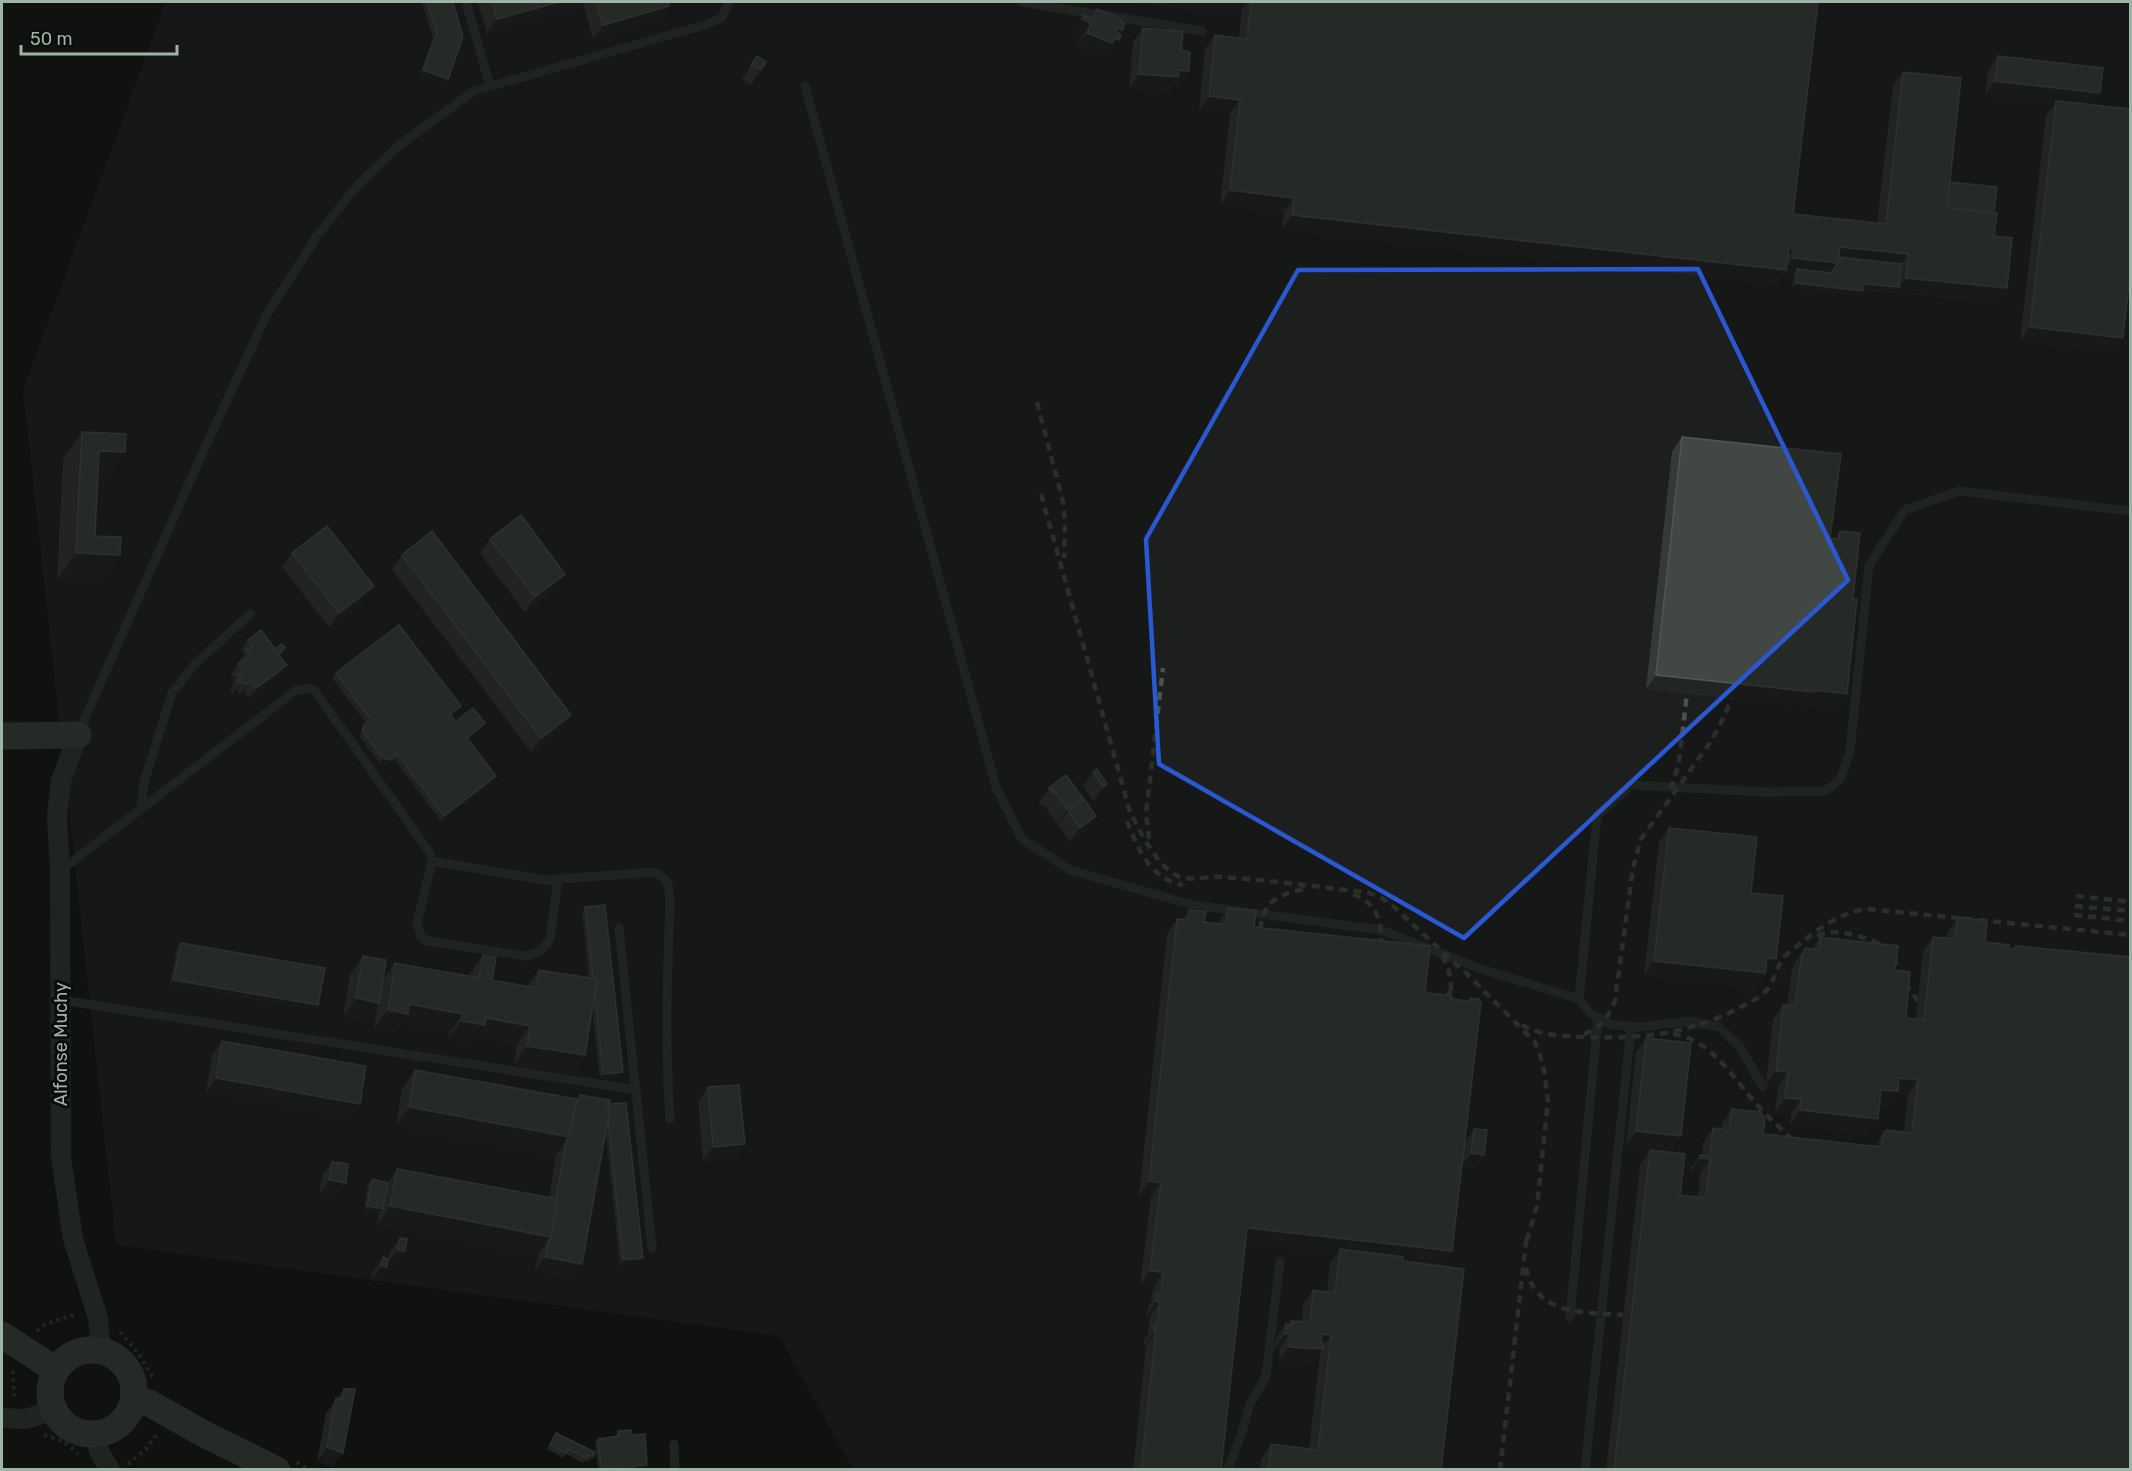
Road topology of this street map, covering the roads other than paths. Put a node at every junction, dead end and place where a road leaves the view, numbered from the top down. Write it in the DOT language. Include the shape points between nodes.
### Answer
graph roads {
  1 [pos="466,2"];
  2 [pos="729,2"];
  3 [pos="1022,2"];
  4 [pos="1202,31"];
  5 [pos="490,86"];
  6 [pos="805,86"];
  7 [pos="2130,511"];
  8 [pos="250,614"];
  9 [pos="78,735"];
  10 [pos="2,736"];
  11 [pos="141,809"];
  12 [pos="432,861"];
  13 [pos="60,871"];
  14 [pos="558,880"];
  15 [pos="619,928"];
  16 [pos="1579,999"];
  17 [pos="61,1000"];
  18 [pos="1598,1017"];
  19 [pos="1631,1026"];
  20 [pos="1762,1087"];
  21 [pos="636,1090"];
  22 [pos="670,1119"];
  23 [pos="652,1248"];
  24 [pos="1280,1262"];
  25 [pos="1569,1317"];
  26 [pos="2,1335"];
  27 [pos="101,1350"];
  28 [pos="56,1370"];
  29 [pos="134,1398"];
  30 [pos="54,1410"];
  31 [pos="2,1418"];
  32 [pos="94,1434"];
  33 [pos="674,1444"];
  34 [pos="286,1465"];
  35 [pos="118,1468"];
  36 [pos="675,1470"];
  37 [pos="1228,1470"];
  38 [pos="1585,1470"];
  1 -- 5 [label="lane"];
  2 -- 5 [label="lane" via="722,17 708,24"];
  3 -- 4 [label="lane"];
  5 -- 9 [label="lane" via="474,91 398,146 356,188 317,236 267,314"];
  6 -- 16 [label="lane" via="996,787 1022,839 1070,870 1193,905 1381,930 1478,968"];
  7 -- 16 [label="lane" via="1959,491 1905,510 1869,565 1850,752 1841,778 1826,791 1631,785 1597,816"];
  8 -- 11 [label="lane" via="195,664 172,693 144,782"];
  9 -- 10 [label="main road"];
  9 -- 13 [label="street, Alfonse Muchy" via="61,781 57,816"];
  11 -- 12 [label="lane" via="295,691 308,688 315,691 428,849"];
  11 -- 13 [label="lane"];
  12 -- 14 [label="lane"];
  12 -- 14 [label="lane" via="417,923 421,937 526,956 545,947 550,939"];
  13 -- 17 [label="street, Alfonse Muchy"];
  14 -- 22 [label="lane" via="655,872 664,877 669,887 666,1068"];
  15 -- 21 [label="lane"];
  16 -- 18 [label="lane"];
  17 -- 21 [label="lane"];
  17 -- 27 [label="street, Alfonse Muchy" via="61,1157 73,1239 98,1318"];
  18 -- 19 [label="lane" via="1612,1025"];
  18 -- 25 [label="lane"];
  19 -- 20 [label="lane" via="1688,1021 1719,1027 1740,1047"];
  19 -- 38 [label="lane"];
  21 -- 23 [label="lane"];
  24 -- 37 [label="lane" via="1266,1376 1250,1404"];
  26 -- 28 [label="main road"];
  27 -- 28 [label="main road" via="80,1351 62,1361"];
  27 -- 29 [label="main road" via="127,1368"];
  28 -- 30 [label="main road" via="50,1390"];
  29 -- 32 [label="main road" via="120,1423"];
  29 -- 34 [label="main road" via="216,1440"];
  30 -- 31 [label="street" via="26,1419"];
  30 -- 32 [label="main road" via="66,1425"];
  32 -- 35 [label="street" via="100,1453"];
  33 -- 36 [label="lane"];
}
